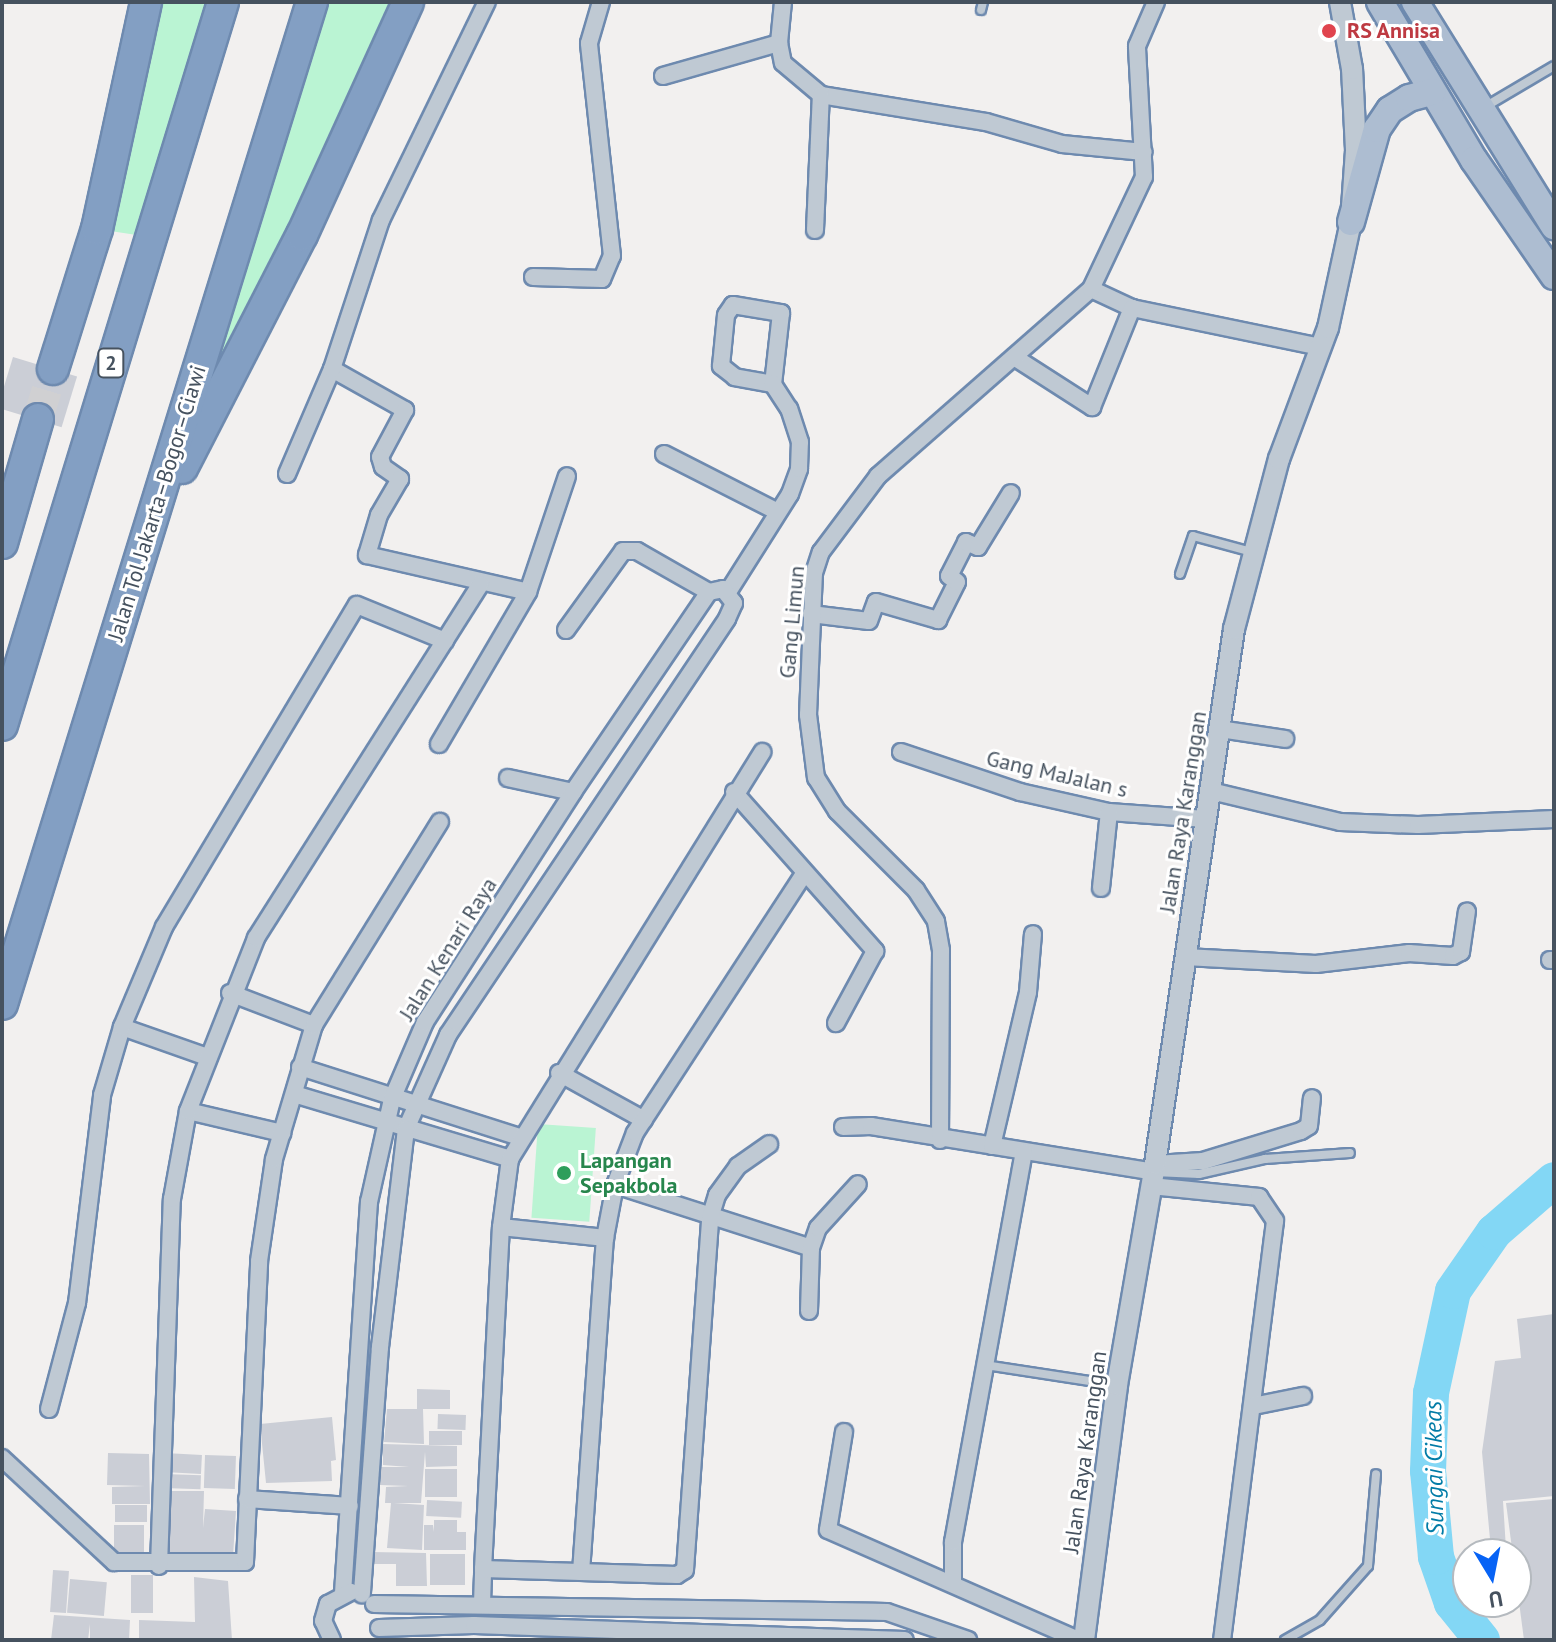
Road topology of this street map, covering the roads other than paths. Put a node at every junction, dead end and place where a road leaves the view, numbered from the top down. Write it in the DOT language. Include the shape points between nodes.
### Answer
graph roads {
  1 [pos="146,2"];
  2 [pos="223,2"];
  3 [pos="312,2"];
  4 [pos="408,2"];
  5 [pos="487,2"];
  6 [pos="601,2"];
  7 [pos="783,2"];
  8 [pos="1156,2"];
  9 [pos="1340,2"];
  10 [pos="1380,2"];
  11 [pos="1415,2"];
  12 [pos="779,43"];
  13 [pos="1554,66"];
  14 [pos="663,76"];
  15 [pos="1432,92"];
  16 [pos="821,95"];
  17 [pos="1479,110"];
  18 [pos="1144,152"];
  19 [pos="1351,222"];
  20 [pos="1554,226"];
  21 [pos="815,230"];
  22 [pos="1554,276"];
  23 [pos="533,277"];
  24 [pos="1091,289"];
  25 [pos="1132,308"];
  26 [pos="1321,347"];
  27 [pos="1014,357"];
  28 [pos="53,369"];
  29 [pos="332,369"];
  30 [pos="773,384"];
  31 [pos="38,419"];
  32 [pos="664,454"];
  33 [pos="287,474"];
  34 [pos="567,476"];
  35 [pos="1011,493"];
  36 [pos="776,511"];
  37 [pos="145,542"];
  38 [pos="2,543"];
  39 [pos="1252,552"];
  40 [pos="1180,574"];
  41 [pos="481,584"];
  42 [pos="528,592"];
  43 [pos="709,592"];
  44 [pos="728,592"];
  45 [pos="811,614"];
  46 [pos="566,630"];
  47 [pos="445,641"];
  48 [pos="2,725"];
  49 [pos="1220,729"];
  50 [pos="1285,739"];
  51 [pos="439,744"];
  52 [pos="762,752"];
  53 [pos="901,752"];
  54 [pos="508,778"];
  55 [pos="1211,791"];
  56 [pos="573,792"];
  57 [pos="734,792"];
  58 [pos="1109,812"];
  59 [pos="1206,819"];
  60 [pos="1554,819"];
  61 [pos="440,822"];
  62 [pos="803,875"];
  63 [pos="1101,888"];
  64 [pos="1467,911"];
  65 [pos="1033,934"];
  66 [pos="1185,957"];
  67 [pos="230,993"];
  68 [pos="2,1004"];
  69 [pos="836,1023"];
  70 [pos="314,1025"];
  71 [pos="122,1027"];
  72 [pos="207,1057"];
  73 [pos="300,1067"];
  74 [pos="559,1073"];
  75 [pos="294,1094"];
  76 [pos="1312,1098"];
  77 [pos="392,1099"];
  78 [pos="416,1107"];
  79 [pos="188,1111"];
  80 [pos="644,1120"];
  81 [pos="384,1123"];
  82 [pos="843,1127"];
  83 [pos="406,1129"];
  84 [pos="282,1133"];
  85 [pos="519,1137"];
  86 [pos="940,1140"];
  87 [pos="769,1144"];
  88 [pos="992,1146"];
  89 [pos="1024,1152"];
  90 [pos="1350,1153"];
  91 [pos="510,1159"];
  92 [pos="1154,1174"];
  93 [pos="858,1184"];
  94 [pos="615,1185"];
  95 [pos="710,1218"];
  96 [pos="501,1227"];
  97 [pos="605,1238"];
  98 [pos="811,1248"];
  99 [pos="809,1311"];
  100 [pos="985,1365"];
  101 [pos="1117,1385"];
  102 [pos="1303,1396"];
  103 [pos="1253,1406"];
  104 [pos="49,1409"];
  105 [pos="844,1432"];
  106 [pos="2,1458"];
  107 [pos="1376,1474"];
  108 [pos="247,1499"];
  109 [pos="350,1506"];
  110 [pos="159,1566"];
  111 [pos="483,1569"];
  112 [pos="581,1572"];
  113 [pos="953,1584"];
  114 [pos="343,1593"];
  115 [pos="368,1599"];
  116 [pos="482,1603"];
  117 [pos="473,1633"];
  118 [pos="376,1634"];
  119 [pos="612,1634"];
  120 [pos="769,1636"];
  121 [pos="963,1639"];
  122 [pos="332,1640"];
  123 [pos="905,1640"];
  124 [pos="1078,1640"];
  125 [pos="1084,1640"];
  126 [pos="1222,1640"];
  127 [pos="1285,1640"];
  1 -- 28 [label="highway" via="97,229"];
  2 -- 48 [label="highway, 2"];
  3 -- 37 [label="highway, Jalan Tol Jakarta–Bogor–Ciawi"];
  4 -- 37 [label="highway" via="302,235"];
  5 -- 29 [label="street" via="381,220"];
  6 -- 23 [label="street" via="589,43 612,256 602,279"];
  7 -- 12 [label="street"];
  8 -- 18 [label="street, Gang Limun" via="1137,46"];
  9 -- 19 [label="street, Jalan Raya Karanggan" via="1352,69 1356,150"];
  10 -- 15 [label="main road"];
  11 -- 17 [label="main road"];
  12 -- 14 [label="street"];
  12 -- 16 [label="street" via="783,63"];
  13 -- 17 [label="lane"];
  15 -- 19 [label="main road" via="1390,110 1377,129"];
  15 -- 22 [label="main road"];
  16 -- 18 [label="street" via="986,122 1062,144"];
  16 -- 21 [label="street"];
  17 -- 20 [label="main road"];
  18 -- 24 [label="street, Gang Limun" via="1139,194"];
  19 -- 26 [label="street, Jalan Raya Karanggan"];
  24 -- 25 [label="street"];
  24 -- 27 [label="street, Gang Limun"];
  25 -- 26 [label="street"];
  25 -- 27 [label="street" via="1092,407"];
  26 -- 39 [label="street, Jalan Raya Karanggan" via="1279,459"];
  27 -- 45 [label="street, Gang Limun" via="878,476 821,552"];
  29 -- 33 [label="street"];
  29 -- 42 [label="street" via="405,410 380,457 383,467 400,479 379,515 367,555"];
  30 -- 30 [label="street" via="781,313 733,305 726,315 721,366 735,377"];
  30 -- 36 [label="street, Jalan Kenari Raya" via="800,442 799,469"];
  31 -- 38 [label="highway"];
  32 -- 36 [label="street"];
  34 -- 42 [label="street"];
  35 -- 45 [label="street" via="978,547 966,542 949,576 957,582 938,620 876,602 869,621"];
  36 -- 44 [label="street, Jalan Kenari Raya"];
  37 -- 68 [label="highway, Jalan Tol Jakarta–Bogor–Ciawi"];
  39 -- 40 [label="lane" via="1193,536"];
  39 -- 49 [label="street, Jalan Raya Karanggan" via="1234,629"];
  41 -- 47 [label="street"];
  42 -- 51 [label="street"];
  43 -- 44 [label="street"];
  43 -- 46 [label="street" via="637,551 623,551"];
  43 -- 56 [label="street, Jalan Kenari Raya"];
  44 -- 78 [label="street, Jalan Kenari Raya" via="734,603 727,619 448,1035"];
  45 -- 86 [label="street, Gang Limun" via="808,715 816,778 837,811 916,890 936,921 941,950"];
  47 -- 67 [label="street" via="256,938"];
  47 -- 71 [label="street" via="357,605 164,927"];
  49 -- 50 [label="street"];
  49 -- 55 [label="street, Jalan Raya Karanggan"];
  52 -- 57 [label="street"];
  53 -- 58 [label="street, Gang MaJalan s" via="1020,792"];
  54 -- 56 [label="street"];
  55 -- 59 [label="street, Jalan Raya Karanggan"];
  55 -- 60 [label="street" via="1368,824"];
  56 -- 77 [label="street, Jalan Kenari Raya" via="425,1022"];
  57 -- 62 [label="street"];
  57 -- 74 [label="street"];
  58 -- 59 [label="street, Gang MaJalan s"];
  58 -- 63 [label="street"];
  59 -- 66 [label="street, Jalan Raya Karanggan"];
  61 -- 70 [label="street"];
  62 -- 69 [label="street" via="875,951"];
  62 -- 80 [label="street"];
  64 -- 66 [label="street" via="1461,952 1453,956 1387,955 1316,964"];
  65 -- 88 [label="street" via="1028,992"];
  66 -- 92 [label="street, Jalan Raya Karanggan"];
  67 -- 70 [label="street"];
  67 -- 72 [label="street"];
  70 -- 73 [label="street"];
  71 -- 72 [label="street"];
  71 -- 104 [label="street" via="102,1095 77,1303"];
  72 -- 79 [label="street"];
  73 -- 75 [label="street"];
  73 -- 77 [label="street"];
  74 -- 80 [label="street"];
  74 -- 85 [label="street"];
  75 -- 81 [label="street"];
  75 -- 84 [label="street"];
  76 -- 92 [label="street" via="1311,1120 1301,1131"];
  77 -- 78 [label="street"];
  77 -- 81 [label="street, Jalan Kenari Raya"];
  78 -- 83 [label="street, Jalan Kenari Raya"];
  78 -- 85 [label="street"];
  79 -- 84 [label="street"];
  79 -- 110 [label="street" via="171,1215"];
  80 -- 94 [label="street"];
  81 -- 83 [label="street"];
  81 -- 109 [label="street, Jalan Kenari Raya" via="369,1202"];
  82 -- 86 [label="street" via="871,1126"];
  83 -- 91 [label="street"];
  83 -- 115 [label="street, Jalan Kenari Raya" via="380,1347"];
  84 -- 108 [label="street" via="259,1261"];
  85 -- 91 [label="street"];
  86 -- 88 [label="street"];
  87 -- 95 [label="street" via="738,1166 717,1195"];
  88 -- 89 [label="street"];
  89 -- 92 [label="street"];
  89 -- 100 [label="street"];
  90 -- 92 [label="lane" via="1265,1159 1199,1174"];
  91 -- 96 [label="street"];
  92 -- 101 [label="street, Jalan Raya Karanggan"];
  92 -- 103 [label="street" via="1259,1197 1271,1208 1275,1221"];
  93 -- 98 [label="street" via="826,1214"];
  94 -- 95 [label="street"];
  94 -- 97 [label="street"];
  95 -- 98 [label="street"];
  95 -- 112 [label="street" via="689,1562 677,1575"];
  96 -- 97 [label="street"];
  96 -- 111 [label="street"];
  97 -- 112 [label="street"];
  98 -- 99 [label="street"];
  100 -- 101 [label="lane"];
  100 -- 113 [label="street" via="953,1542"];
  101 -- 125 [label="street, Jalan Raya Karanggan"];
  102 -- 103 [label="street"];
  103 -- 126 [label="street"];
  105 -- 113 [label="street" via="828,1530"];
  106 -- 110 [label="street" via="106,1557"];
  107 -- 127 [label="lane" via="1368,1566 1320,1620"];
  108 -- 109 [label="street"];
  108 -- 110 [label="street" via="245,1562"];
  109 -- 114 [label="street, Jalan Kenari Raya"];
  111 -- 112 [label="street"];
  111 -- 116 [label="street"];
  113 -- 124 [label="street"];
  114 -- 115 [label="street"];
  114 -- 122 [label="street" via="328,1604 323,1621"];
  115 -- 116 [label="street"];
  115 -- 118 [label="street, Jalan Kenari Raya"];
  116 -- 121 [label="street" via="887,1612"];
  117 -- 118 [label="street"];
  117 -- 119 [label="street"];
  119 -- 120 [label="street"];
  120 -- 123 [label="street"];
}
